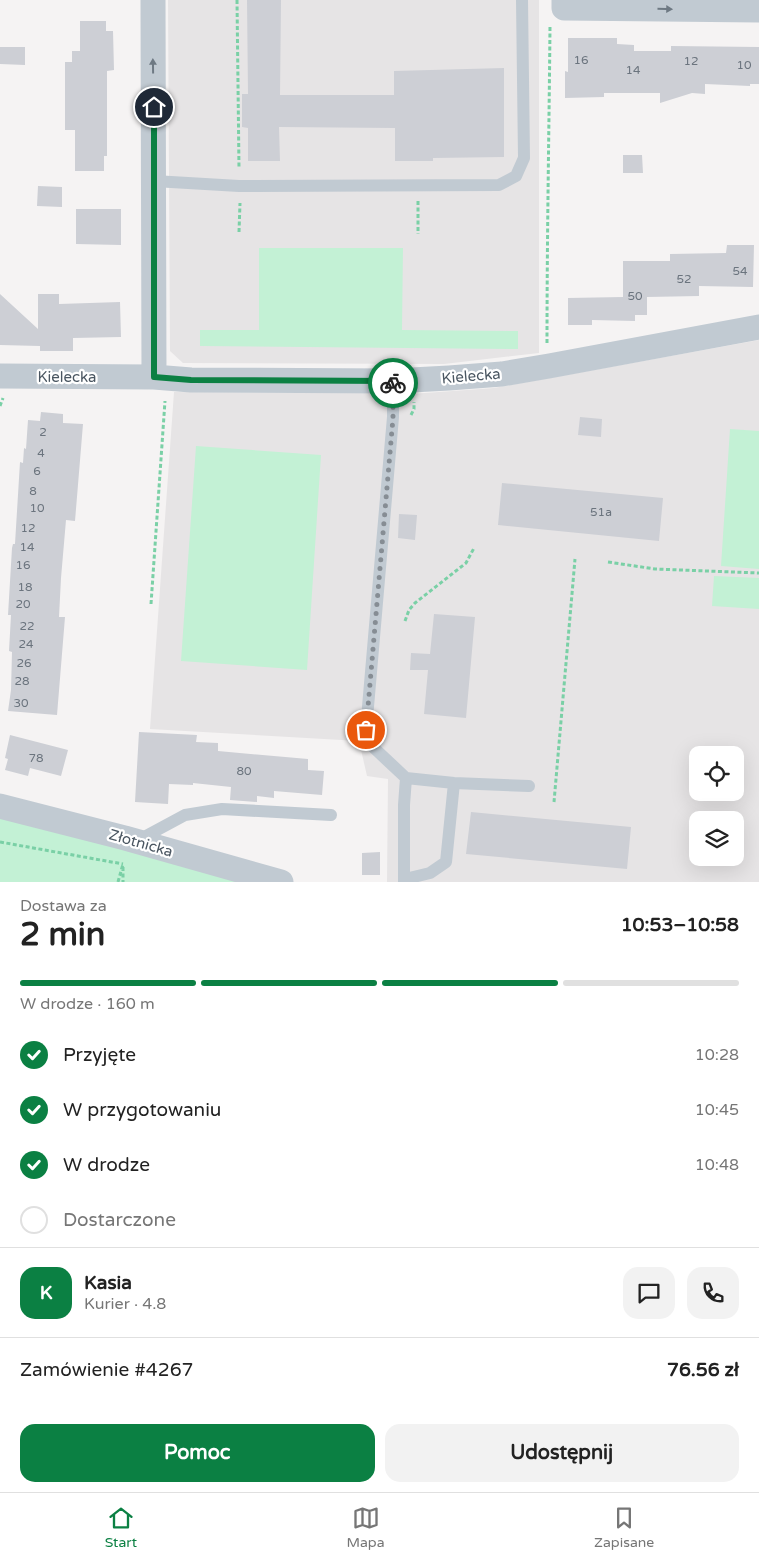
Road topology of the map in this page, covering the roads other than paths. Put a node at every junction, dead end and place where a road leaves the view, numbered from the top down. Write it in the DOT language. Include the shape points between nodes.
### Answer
graph roads {
  1 [pos="153,0"];
  2 [pos="522,0"];
  3 [pos="564,4"];
  4 [pos="759,10"];
  5 [pos="154,181"];
  6 [pos="759,326"];
  7 [pos="0,376"];
  8 [pos="160,377"];
  9 [pos="393,381"];
  10 [pos="406,778"];
  11 [pos="454,783"];
  12 [pos="529,786"];
  13 [pos="0,806"];
  14 [pos="331,815"];
  15 [pos="144,844"];
  16 [pos="404,880"];
  17 [pos="281,882"];
  5 -- 1 [label="street, one-way"];
  2 -- 5 [label="lane" via="524,158 516,176 499,185 239,186"];
  3 -- 4 [label="street, one-way"];
  5 -- 8 [label="street"];
  6 -- 9 [label="street, Kielecka" via="502,374"];
  7 -- 8 [label="street, Kielecka"];
  8 -- 9 [label="street, Kielecka"];
  9 -- 10 [label="lane" via="393,418 366,730 373,747"];
  10 -- 11 [label="lane"];
  10 -- 16 [label="lane"];
  11 -- 12 [label="lane"];
  11 -- 16 [label="lane" via="446,862 430,873"];
  13 -- 15 [label="street, Złotnicka"];
  14 -- 15 [label="lane" via="222,809 185,815 146,836"];
  15 -- 17 [label="street, Złotnicka"];
}
